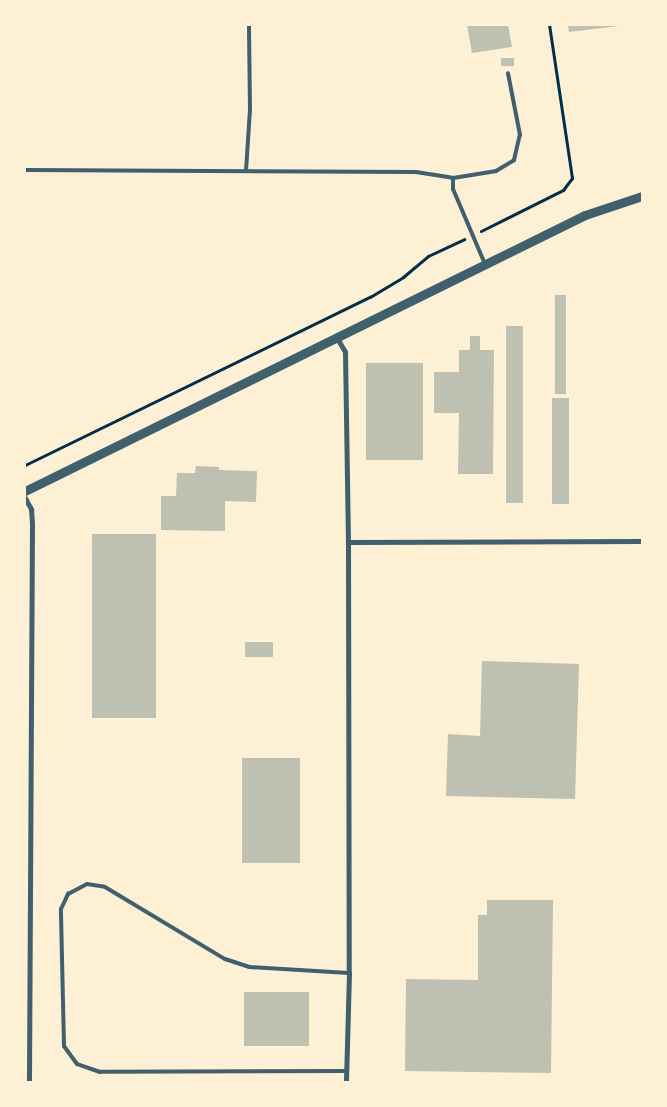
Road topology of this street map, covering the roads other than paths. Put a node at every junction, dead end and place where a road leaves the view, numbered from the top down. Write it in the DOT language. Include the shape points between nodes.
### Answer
graph roads {
  1 [pos="249,25"];
  2 [pos="508,74"];
  3 [pos="25,170"];
  4 [pos="246,171"];
  5 [pos="453,178"];
  6 [pos="642,196"];
  7 [pos="485,264"];
  8 [pos="337,338"];
  9 [pos="25,491"];
  10 [pos="25,498"];
  11 [pos="642,540"];
  12 [pos="348,542"];
  13 [pos="349,973"];
  14 [pos="347,1070"];
  15 [pos="29,1082"];
  16 [pos="346,1082"];
  1 -- 4 [label="lane" via="250,108"];
  2 -- 5 [label="lane" via="520,135 514,160 496,171"];
  3 -- 4 [label="lane"];
  4 -- 5 [label="lane" via="416,172"];
  5 -- 7 [label="lane" via="454,189"];
  6 -- 7 [label="street" via="585,215"];
  7 -- 8 [label="street"];
  8 -- 9 [label="street"];
  8 -- 12 [label="street" via="345,352"];
  10 -- 15 [label="street" via="31,509 32,523"];
  11 -- 12 [label="street"];
  12 -- 13 [label="street"];
  13 -- 14 [label="street"];
  13 -- 14 [label="lane" via="249,967 225,959 105,887 87,884 68,894 61,909 64,1046 77,1064 100,1072"];
  14 -- 16 [label="street"];
}
